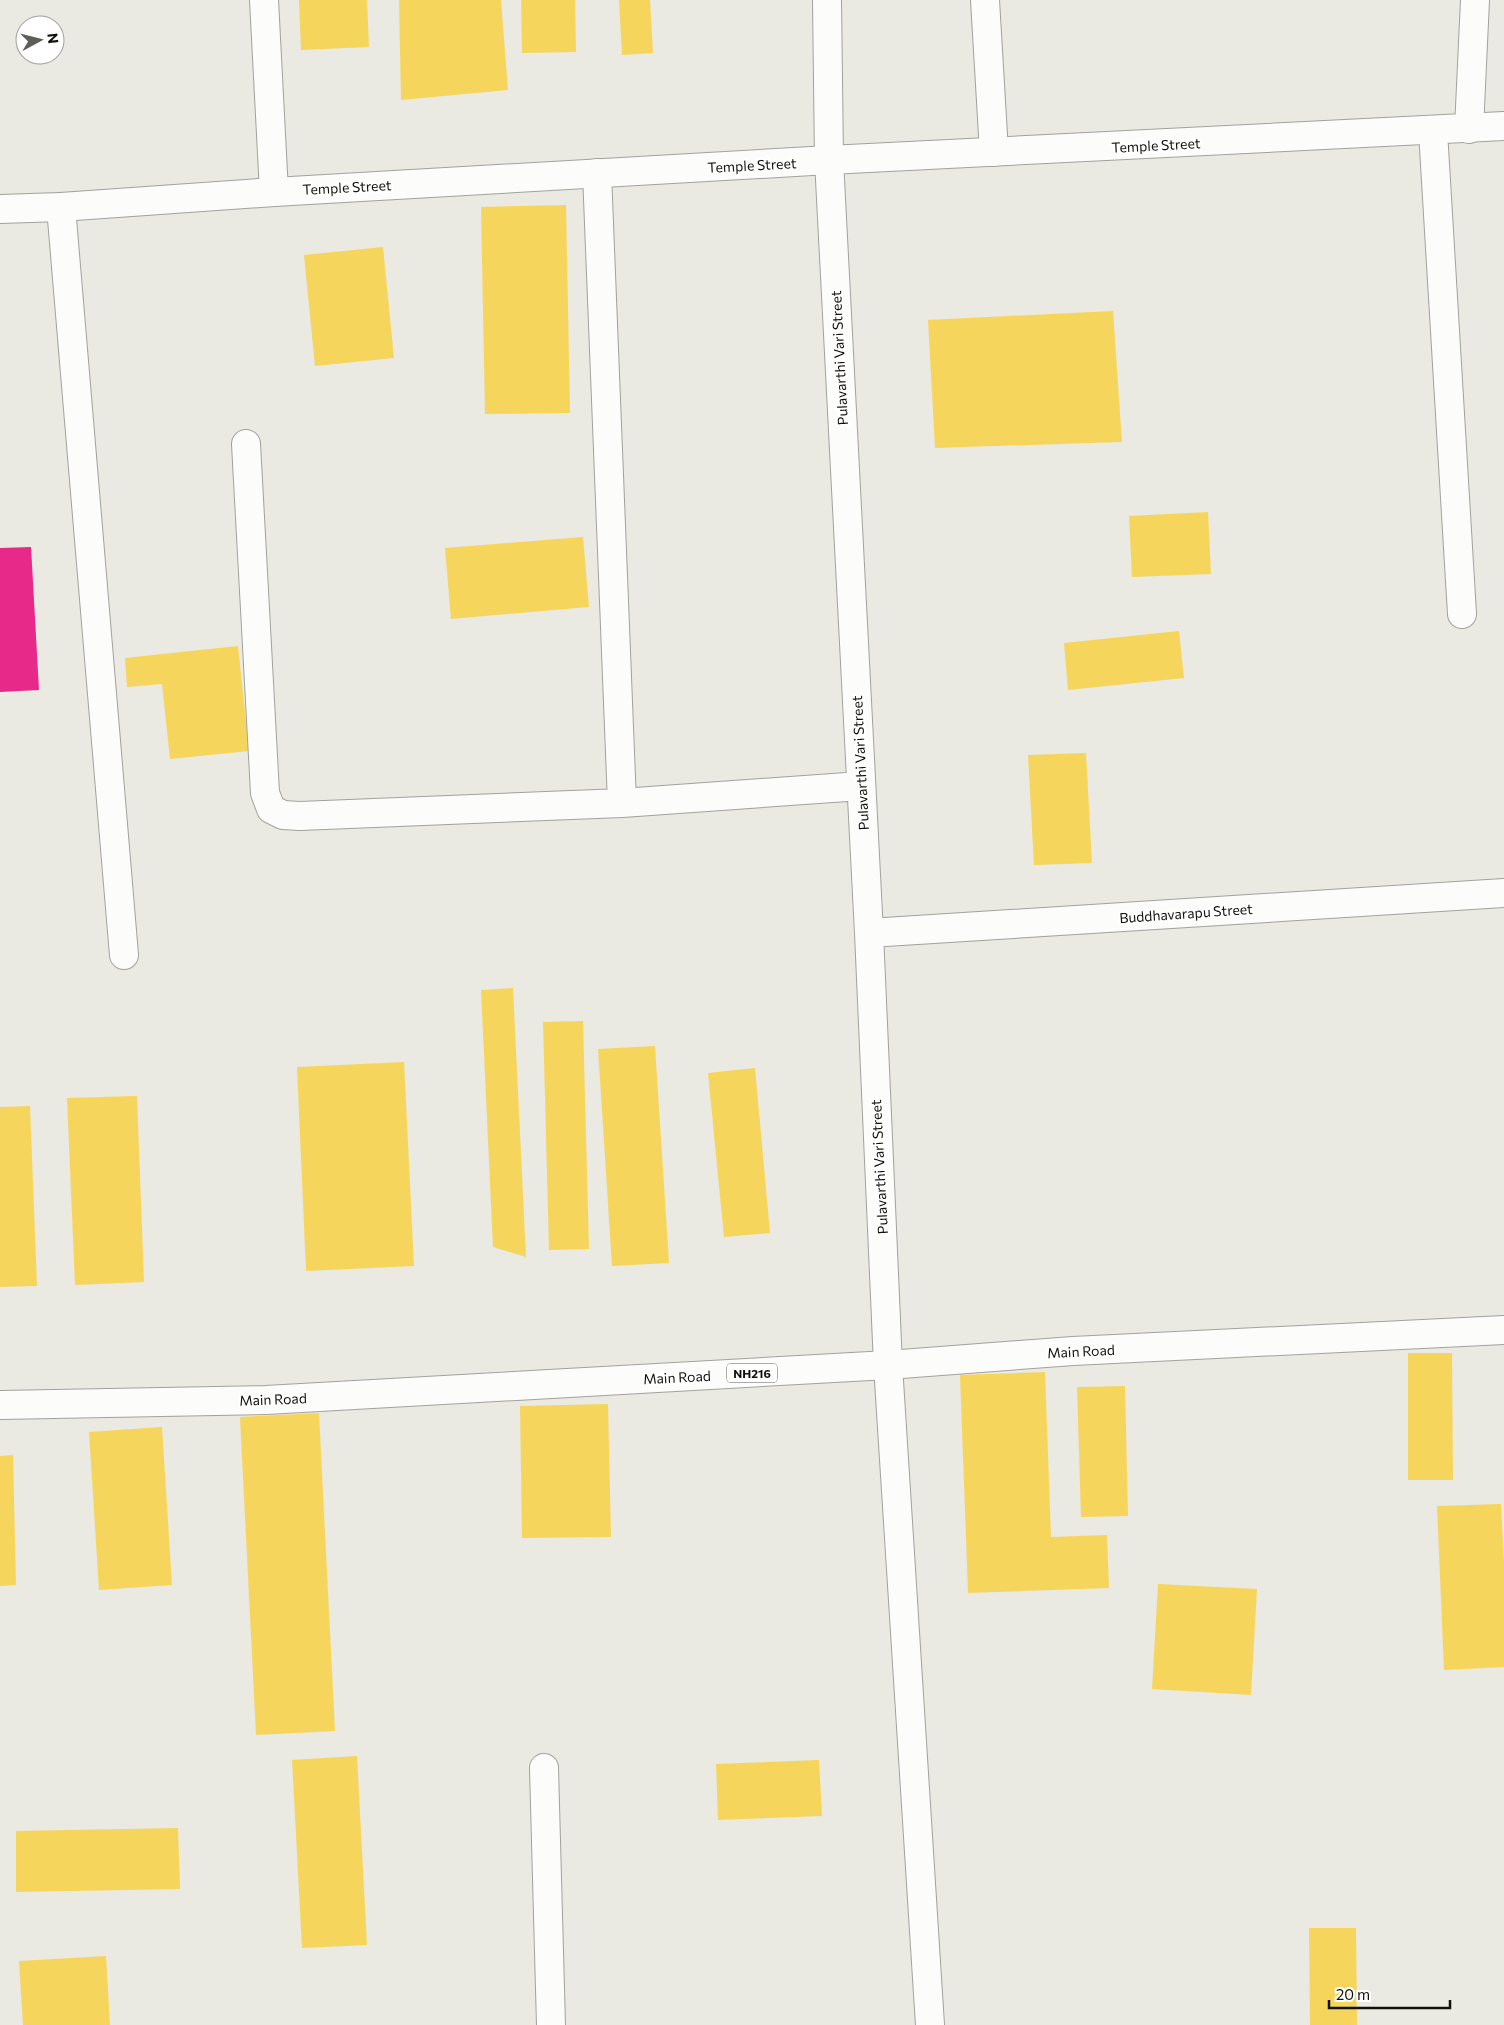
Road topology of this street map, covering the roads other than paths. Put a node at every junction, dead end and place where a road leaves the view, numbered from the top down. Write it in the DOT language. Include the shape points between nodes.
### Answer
graph roads {
  1 [pos="264,0"];
  2 [pos="827,0"];
  3 [pos="985,0"];
  4 [pos="1475,0"];
  5 [pos="1504,126"];
  6 [pos="1470,129"];
  7 [pos="1433,131"];
  8 [pos="994,152"];
  9 [pos="829,160"];
  10 [pos="597,173"];
  11 [pos="274,192"];
  12 [pos="61,207"];
  13 [pos="0,209"];
  14 [pos="246,444"];
  15 [pos="1462,614"];
  16 [pos="861,786"];
  17 [pos="622,803"];
  18 [pos="1504,893"];
  19 [pos="869,933"];
  20 [pos="124,955"];
  21 [pos="1504,1330"];
  22 [pos="888,1365"];
  23 [pos="0,1405"];
  24 [pos="544,1768"];
  25 [pos="552,2025"];
  26 [pos="930,2025"];
  1 -- 11 [label="main road"];
  2 -- 9 [label="main road, Pulavarthi Vari Street"];
  3 -- 8 [label="main road"];
  4 -- 6 [label="main road"];
  5 -- 6 [label="main road, Temple Street"];
  6 -- 7 [label="main road, Temple Street"];
  7 -- 8 [label="main road, Temple Street"];
  7 -- 15 [label="main road"];
  8 -- 9 [label="main road, Temple Street"];
  9 -- 10 [label="main road, Temple Street"];
  9 -- 16 [label="main road, Pulavarthi Vari Street"];
  10 -- 11 [label="main road, Temple Street"];
  10 -- 17 [label="main road"];
  11 -- 12 [label="main road, Temple Street"];
  12 -- 13 [label="main road, Temple Street"];
  12 -- 20 [label="main road"];
  14 -- 17 [label="main road" via="265,793 271,809 283,815 300,816"];
  16 -- 17 [label="main road"];
  16 -- 19 [label="main road, Pulavarthi Vari Street"];
  18 -- 19 [label="main road, Buddhavarapu Street"];
  19 -- 22 [label="main road, Pulavarthi Vari Street"];
  21 -- 22 [label="main road, Main Road / NH216" via="1073,1351"];
  22 -- 23 [label="main road, Main Road / NH216" via="266,1400"];
  22 -- 26 [label="main road, Pulavarthi Vari Street"];
  24 -- 25 [label="main road"];
}
